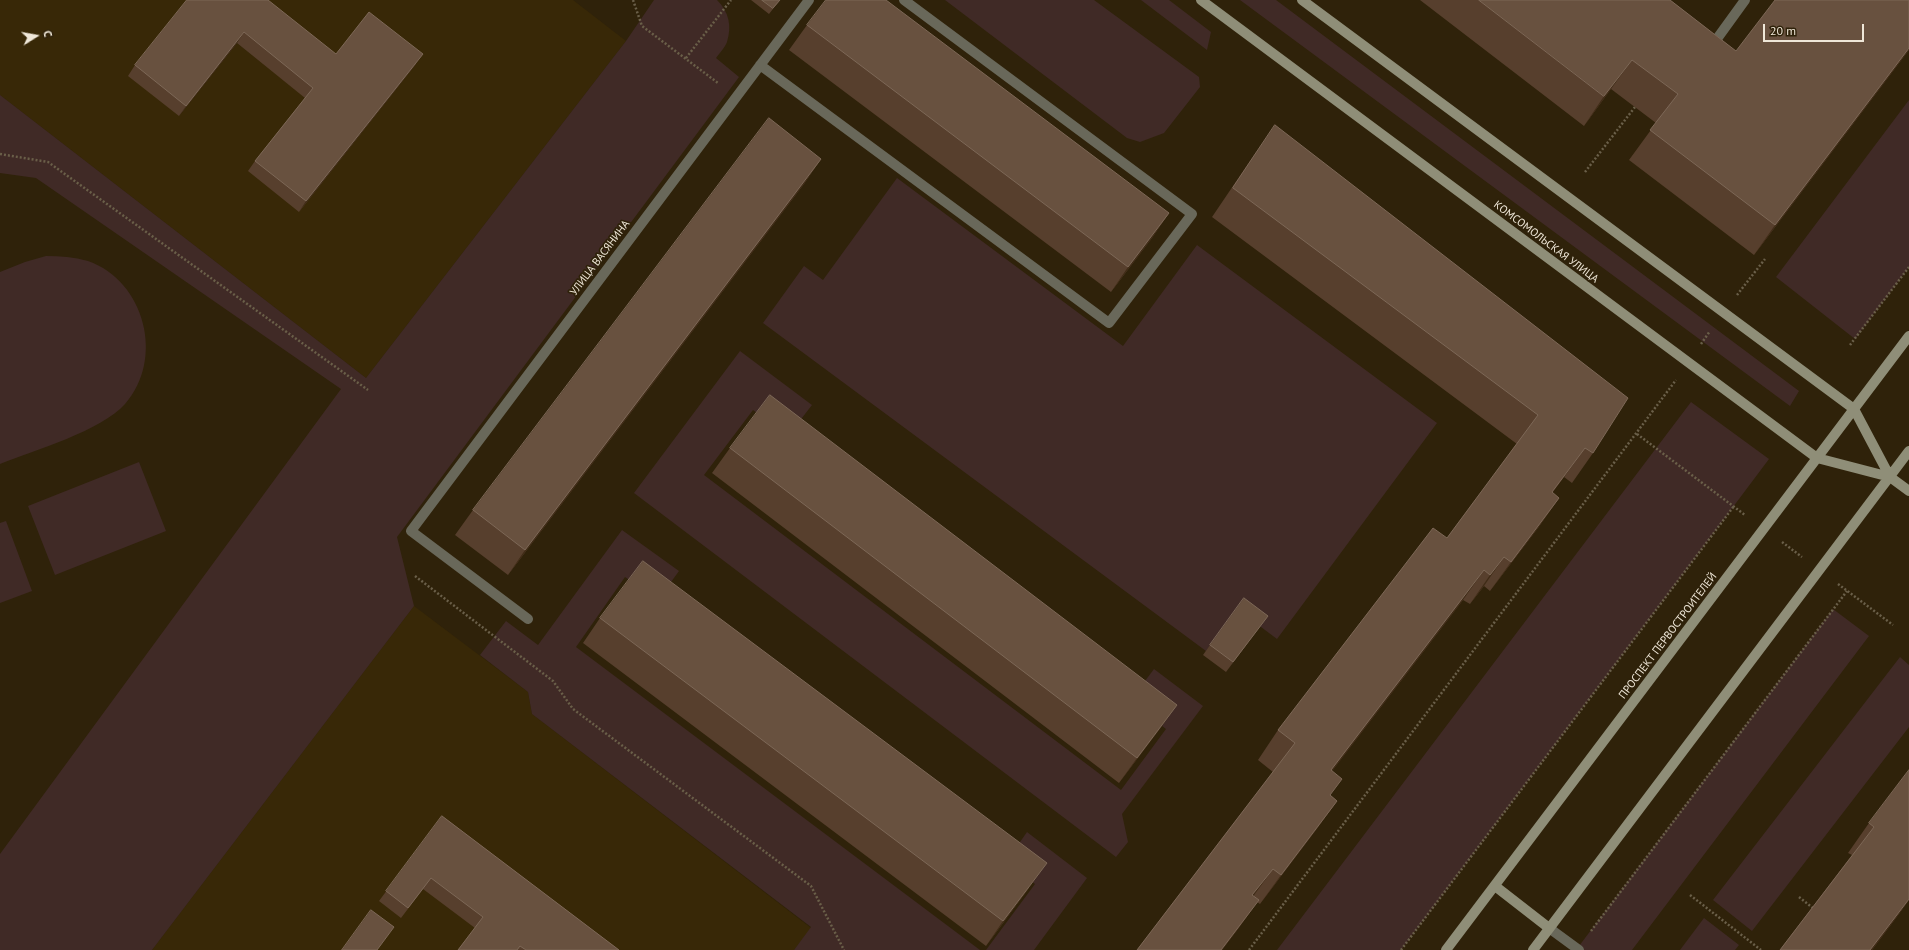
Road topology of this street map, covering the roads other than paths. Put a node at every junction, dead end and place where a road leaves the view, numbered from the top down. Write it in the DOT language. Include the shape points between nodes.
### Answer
graph roads {
  1 [pos="809,0"];
  2 [pos="904,0"];
  3 [pos="1201,0"];
  4 [pos="1302,0"];
  5 [pos="1745,0"];
  6 [pos="1701,39"];
  7 [pos="760,65"];
  8 [pos="1909,336"];
  9 [pos="1854,409"];
  10 [pos="1909,451"];
  11 [pos="1817,458"];
  12 [pos="1890,477"];
  13 [pos="1909,491"];
  14 [pos="528,619"];
  15 [pos="1495,886"];
  16 [pos="1549,928"];
  17 [pos="1578,949"];
  18 [pos="1446,950"];
  19 [pos="1532,950"];
  1 -- 7 [label="lane, УЛИЦА ВАСЯНИНА"];
  2 -- 7 [label="lane" via="1192,214 1110,323"];
  3 -- 11 [label="street, КОМСОМОЛЬСКАЯ УЛИЦА"];
  4 -- 9 [label="street, КОМСОМОЛЬСКАЯ УЛИЦА"];
  5 -- 6 [label="lane" via="1710,47"];
  7 -- 14 [label="lane, УЛИЦА ВАСЯНИНА" via="411,531"];
  8 -- 9 [label="street, ПРОСПЕКТ ПЕРВОСТРОИТЕЛЕЙ"];
  9 -- 11 [label="street, ПРОСПЕКТ ПЕРВОСТРОИТЕЛЕЙ"];
  9 -- 12 [label="street, КОМСОМОЛЬСКАЯ УЛИЦА"];
  10 -- 12 [label="street"];
  11 -- 12 [label="street, КОМСОМОЛЬСКАЯ УЛИЦА"];
  11 -- 15 [label="street, ПРОСПЕКТ ПЕРВОСТРОИТЕЛЕЙ"];
  12 -- 13 [label="street, КОМСОМОЛЬСКАЯ УЛИЦА"];
  12 -- 16 [label="street"];
  15 -- 16 [label="street"];
  15 -- 18 [label="street, ПРОСПЕКТ ПЕРВОСТРОИТЕЛЕЙ"];
  16 -- 17 [label="lane"];
  16 -- 19 [label="street"];
}
